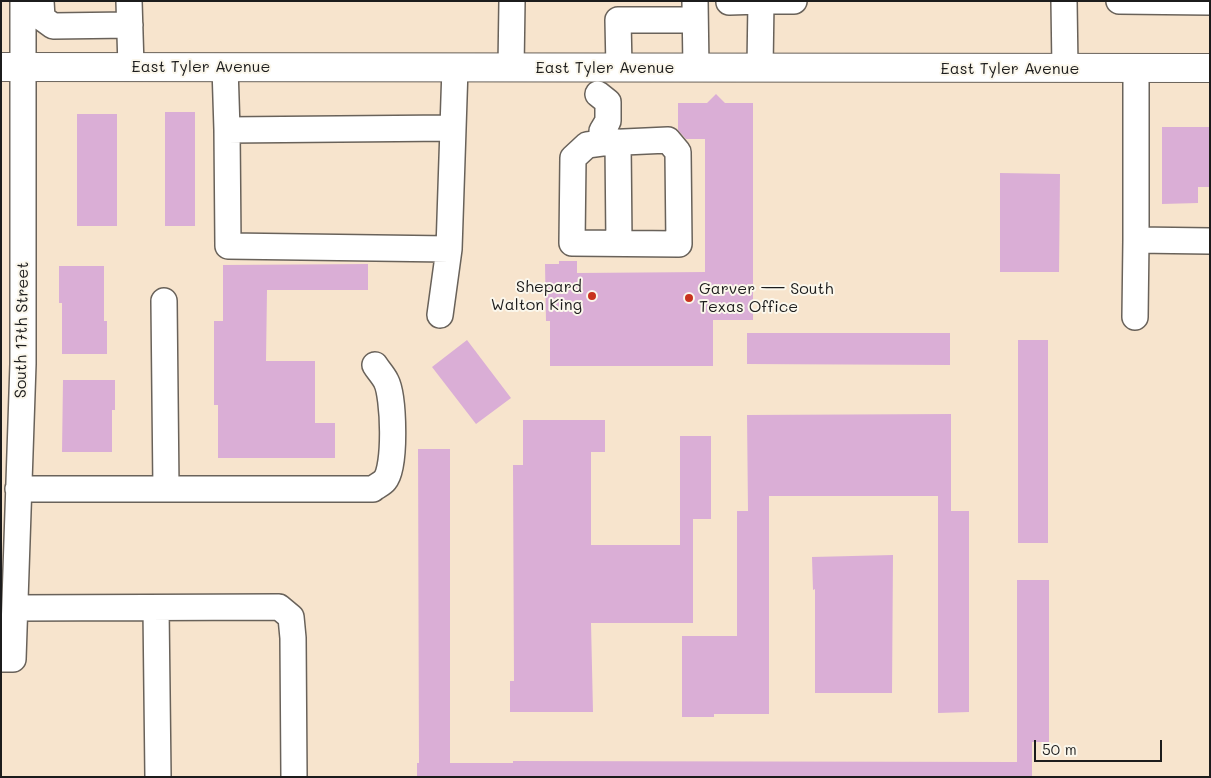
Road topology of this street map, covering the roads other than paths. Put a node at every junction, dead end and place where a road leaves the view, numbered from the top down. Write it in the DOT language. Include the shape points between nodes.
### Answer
graph roads {
  1 [pos="512,1"];
  2 [pos="761,1"];
  3 [pos="794,1"];
  4 [pos="1064,1"];
  5 [pos="1119,1"];
  6 [pos="729,2"];
  7 [pos="1210,2"];
  8 [pos="22,3"];
  9 [pos="695,11"];
  10 [pos="129,13"];
  11 [pos="12,67"];
  12 [pos="131,67"];
  13 [pos="225,67"];
  14 [pos="455,68"];
  15 [pos="511,68"];
  16 [pos="696,68"];
  17 [pos="760,68"];
  18 [pos="1064,68"];
  19 [pos="1136,68"];
  20 [pos="1210,68"];
  21 [pos="604,77"];
  22 [pos="452,128"];
  23 [pos="227,130"];
  24 [pos="607,139"];
  25 [pos="12,210"];
  26 [pos="1136,240"];
  27 [pos="1210,241"];
  28 [pos="619,244"];
  29 [pos="448,248"];
  30 [pos="164,301"];
  31 [pos="440,315"];
  32 [pos="1135,317"];
  33 [pos="12,364"];
  34 [pos="374,365"];
  35 [pos="166,489"];
  36 [pos="13,501"];
  37 [pos="15,608"];
  38 [pos="156,608"];
  39 [pos="7,659"];
  40 [pos="158,777"];
  41 [pos="294,777"];
  1 -- 15 [label="street"];
  2 -- 3 [label="street"];
  2 -- 6 [label="street"];
  2 -- 17 [label="street"];
  4 -- 18 [label="street"];
  5 -- 7 [label="street"];
  8 -- 10 [label="street" via="53,26"];
  8 -- 11 [label="street, South 17th Street"];
  9 -- 16 [label="street"];
  9 -- 21 [label="street" via="618,20"];
  10 -- 12 [label="street"];
  11 -- 12 [label="main road, East Tyler Avenue"];
  11 -- 25 [label="street, South 17th Street"];
  12 -- 13 [label="main road, East Tyler Avenue"];
  13 -- 14 [label="main road, East Tyler Avenue"];
  13 -- 23 [label="street"];
  14 -- 15 [label="main road, East Tyler Avenue"];
  14 -- 22 [label="street"];
  15 -- 21 [label="main road, East Tyler Avenue"];
  16 -- 17 [label="main road, East Tyler Avenue"];
  16 -- 21 [label="main road, East Tyler Avenue"];
  17 -- 18 [label="main road, East Tyler Avenue"];
  18 -- 19 [label="main road, East Tyler Avenue"];
  19 -- 20 [label="main road, East Tyler Avenue"];
  19 -- 26 [label="street"];
  21 -- 24 [label="street" via="608,102"];
  22 -- 23 [label="street"];
  22 -- 29 [label="street"];
  23 -- 29 [label="street" via="228,246"];
  24 -- 28 [label="street"];
  24 -- 28 [label="street" via="587,145 573,158 572,243"];
  24 -- 28 [label="street" via="668,140 678,152 679,244"];
  25 -- 33 [label="street, South 17th Street"];
  26 -- 27 [label="street"];
  26 -- 32 [label="street"];
  29 -- 31 [label="street"];
  30 -- 35 [label="street"];
  33 -- 36 [label="street, South 17th Street"];
  34 -- 35 [label="street" via="390,391 392,458 391,470 385,481 372,489"];
  35 -- 36 [label="street"];
  36 -- 37 [label="street, South 17th Street"];
  37 -- 38 [label="street"];
  37 -- 39 [label="street, South 17th Street"];
  38 -- 40 [label="street"];
  38 -- 41 [label="street" via="279,607 291,617"];
}
